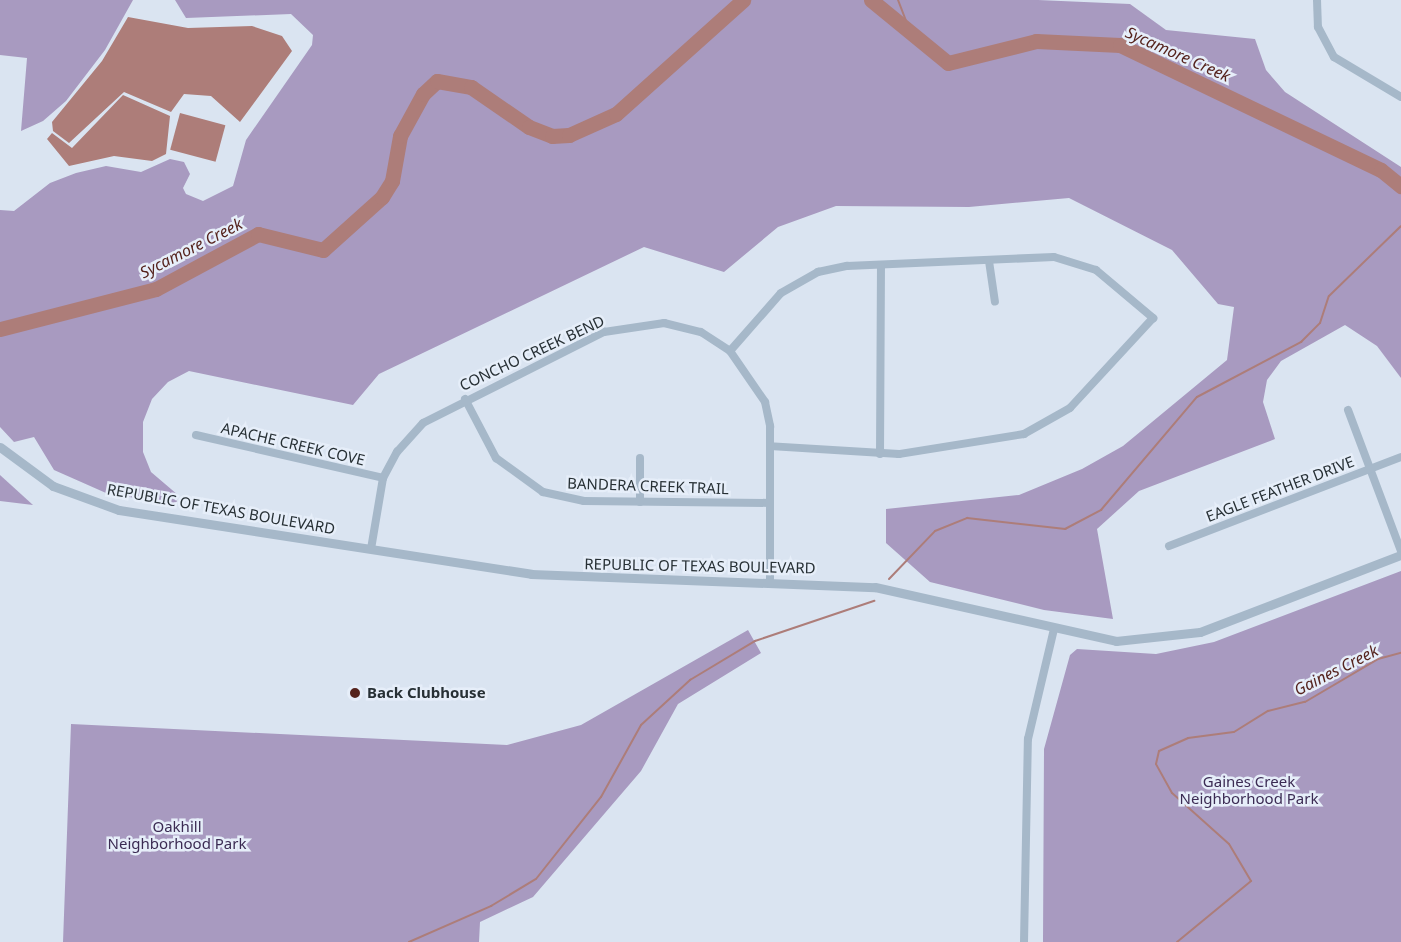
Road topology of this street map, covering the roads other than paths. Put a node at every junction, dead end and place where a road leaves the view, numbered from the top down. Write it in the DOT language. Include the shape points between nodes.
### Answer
graph roads {
  1 [pos="1317,0"];
  2 [pos="1401,97"];
  3 [pos="989,261"];
  4 [pos="881,266"];
  5 [pos="995,302"];
  6 [pos="730,351"];
  7 [pos="465,399"];
  8 [pos="1348,410"];
  9 [pos="196,435"];
  10 [pos="771,446"];
  11 [pos="0,447"];
  12 [pos="880,454"];
  13 [pos="1401,457"];
  14 [pos="640,458"];
  15 [pos="1371,469"];
  16 [pos="383,478"];
  17 [pos="640,502"];
  18 [pos="770,503"];
  19 [pos="1169,546"];
  20 [pos="371,549"];
  21 [pos="1401,553"];
  22 [pos="770,582"];
  23 [pos="1054,629"];
  24 [pos="1024,942"];
  1 -- 2 [label="street" via="1318,27 1334,57"];
  3 -- 4 [label="street"];
  3 -- 5 [label="street"];
  3 -- 12 [label="street" via="1038,255 1074,261 1105,276 1153,318 1080,399 1049,423 1010,438"];
  4 -- 6 [label="street" via="831,268 805,278 781,293"];
  4 -- 12 [label="street"];
  6 -- 7 [label="street, CONCHO CREEK BEND" via="689,327 633,324"];
  6 -- 10 [label="street, CONCHO CREEK BEND" via="765,402"];
  7 -- 16 [label="street, CONCHO CREEK BEND" via="414,432"];
  7 -- 17 [label="street, BANDERA CREEK TRAIL" via="489,447 522,482 574,500"];
  8 -- 15 [label="street"];
  9 -- 16 [label="street, APACHE CREEK COVE"];
  10 -- 12 [label="street"];
  10 -- 18 [label="street, CONCHO CREEK BEND"];
  11 -- 20 [label="street, REPUBLIC OF TEXAS BOULEVARD" via="40,479 101,505"];
  13 -- 15 [label="street, EAGLE FEATHER DRIVE"];
  14 -- 17 [label="street"];
  15 -- 19 [label="street, EAGLE FEATHER DRIVE"];
  15 -- 21 [label="street"];
  16 -- 20 [label="street, CONCHO CREEK BEND"];
  17 -- 18 [label="street, BANDERA CREEK TRAIL"];
  18 -- 22 [label="street, CONCHO CREEK BEND"];
  20 -- 22 [label="street, REPUBLIC OF TEXAS BOULEVARD" via="583,579"];
  21 -- 23 [label="street, REPUBLIC OF TEXAS BOULEVARD" via="1188,635 1116,641"];
  22 -- 23 [label="street, REPUBLIC OF TEXAS BOULEVARD" via="875,587"];
  23 -- 24 [label="street" via="1028,739"];
}
